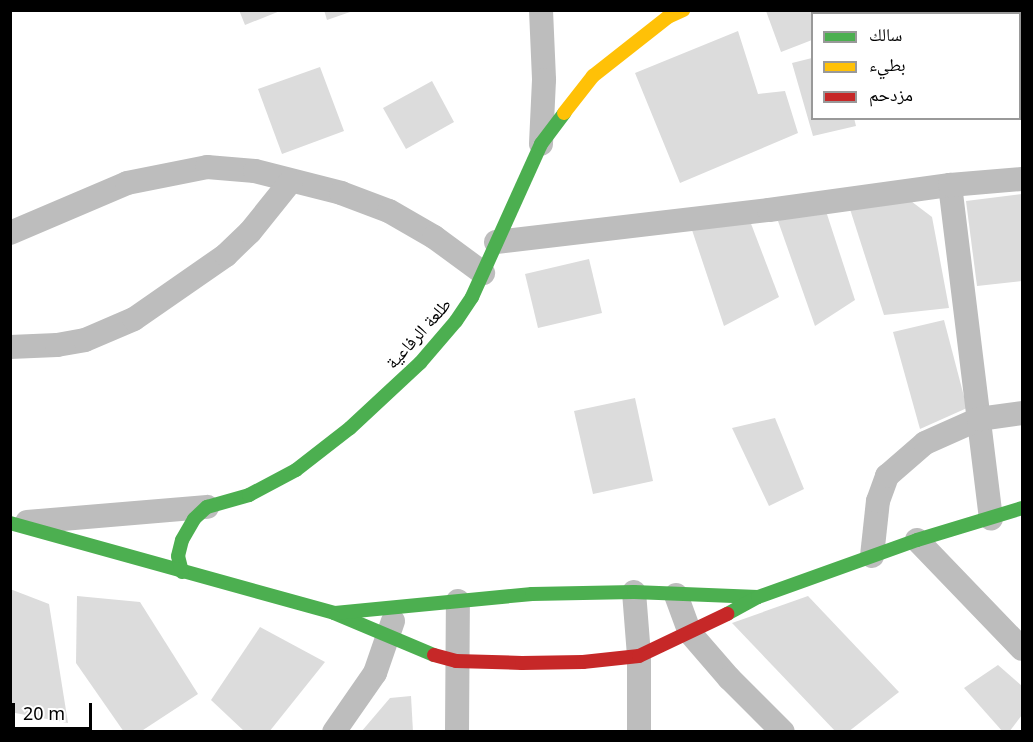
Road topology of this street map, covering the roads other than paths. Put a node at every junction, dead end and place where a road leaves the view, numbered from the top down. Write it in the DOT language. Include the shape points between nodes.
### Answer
graph roads {
  1 [pos="541,10"];
  2 [pos="683,10"];
  3 [pos="541,144"];
  4 [pos="1023,179"];
  5 [pos="291,181"];
  6 [pos="950,185"];
  7 [pos="10,233"];
  8 [pos="496,242"];
  9 [pos="483,273"];
  10 [pos="10,347"];
  11 [pos="1023,413"];
  12 [pos="979,419"];
  13 [pos="207,507"];
  14 [pos="1023,508"];
  15 [pos="991,518"];
  16 [pos="13,523"];
  17 [pos="917,540"];
  18 [pos="872,556"];
  19 [pos="182,572"];
  20 [pos="634,592"];
  21 [pos="676,595"];
  22 [pos="758,597"];
  23 [pos="458,601"];
  24 [pos="397,607"];
  25 [pos="334,613"];
  26 [pos="690,633"];
  27 [pos="389,639"];
  28 [pos="1023,649"];
  29 [pos="639,656"];
  30 [pos="456,661"];
  31 [pos="334,732"];
  32 [pos="457,732"];
  33 [pos="639,732"];
  34 [pos="783,732"];
  1 -- 3 [label="street"];
  2 -- 3 [label="street, طلعة الرفاعية" via="668,17 593,76"];
  3 -- 8 [label="street, طلعة الرفاعية"];
  4 -- 6 [label="street"];
  5 -- 7 [label="street" via="255,171 207,166 167,173 127,183"];
  5 -- 9 [label="street" via="341,193 389,211 434,237"];
  5 -- 10 [label="street" via="226,255 134,319 85,340"];
  6 -- 8 [label="street"];
  6 -- 12 [label="street"];
  8 -- 9 [label="street, طلعة الرفاعية"];
  9 -- 13 [label="street, طلعة الرفاعية" via="449,330 420,363 350,428 296,470 249,495"];
  11 -- 12 [label="street"];
  12 -- 15 [label="street"];
  12 -- 18 [label="street" via="925,442 887,476 878,501"];
  13 -- 16 [label="street"];
  13 -- 19 [label="street" via="194,519 182,540 178,556"];
  14 -- 15 [label="street"];
  15 -- 17 [label="street"];
  16 -- 19 [label="street"];
  17 -- 18 [label="street"];
  17 -- 28 [label="street"];
  18 -- 22 [label="street"];
  19 -- 25 [label="street"];
  20 -- 21 [label="street"];
  20 -- 23 [label="street" via="532,594"];
  20 -- 29 [label="street"];
  21 -- 22 [label="street"];
  21 -- 26 [label="street"];
  22 -- 26 [label="street"];
  23 -- 24 [label="street"];
  23 -- 30 [label="street"];
  24 -- 25 [label="street"];
  24 -- 27 [label="street"];
  25 -- 27 [label="street"];
  26 -- 29 [label="street"];
  26 -- 34 [label="street"];
  27 -- 30 [label="street"];
  27 -- 31 [label="street" via="375,673"];
  29 -- 30 [label="street" via="573,662"];
  29 -- 33 [label="street"];
  30 -- 32 [label="street"];
}
